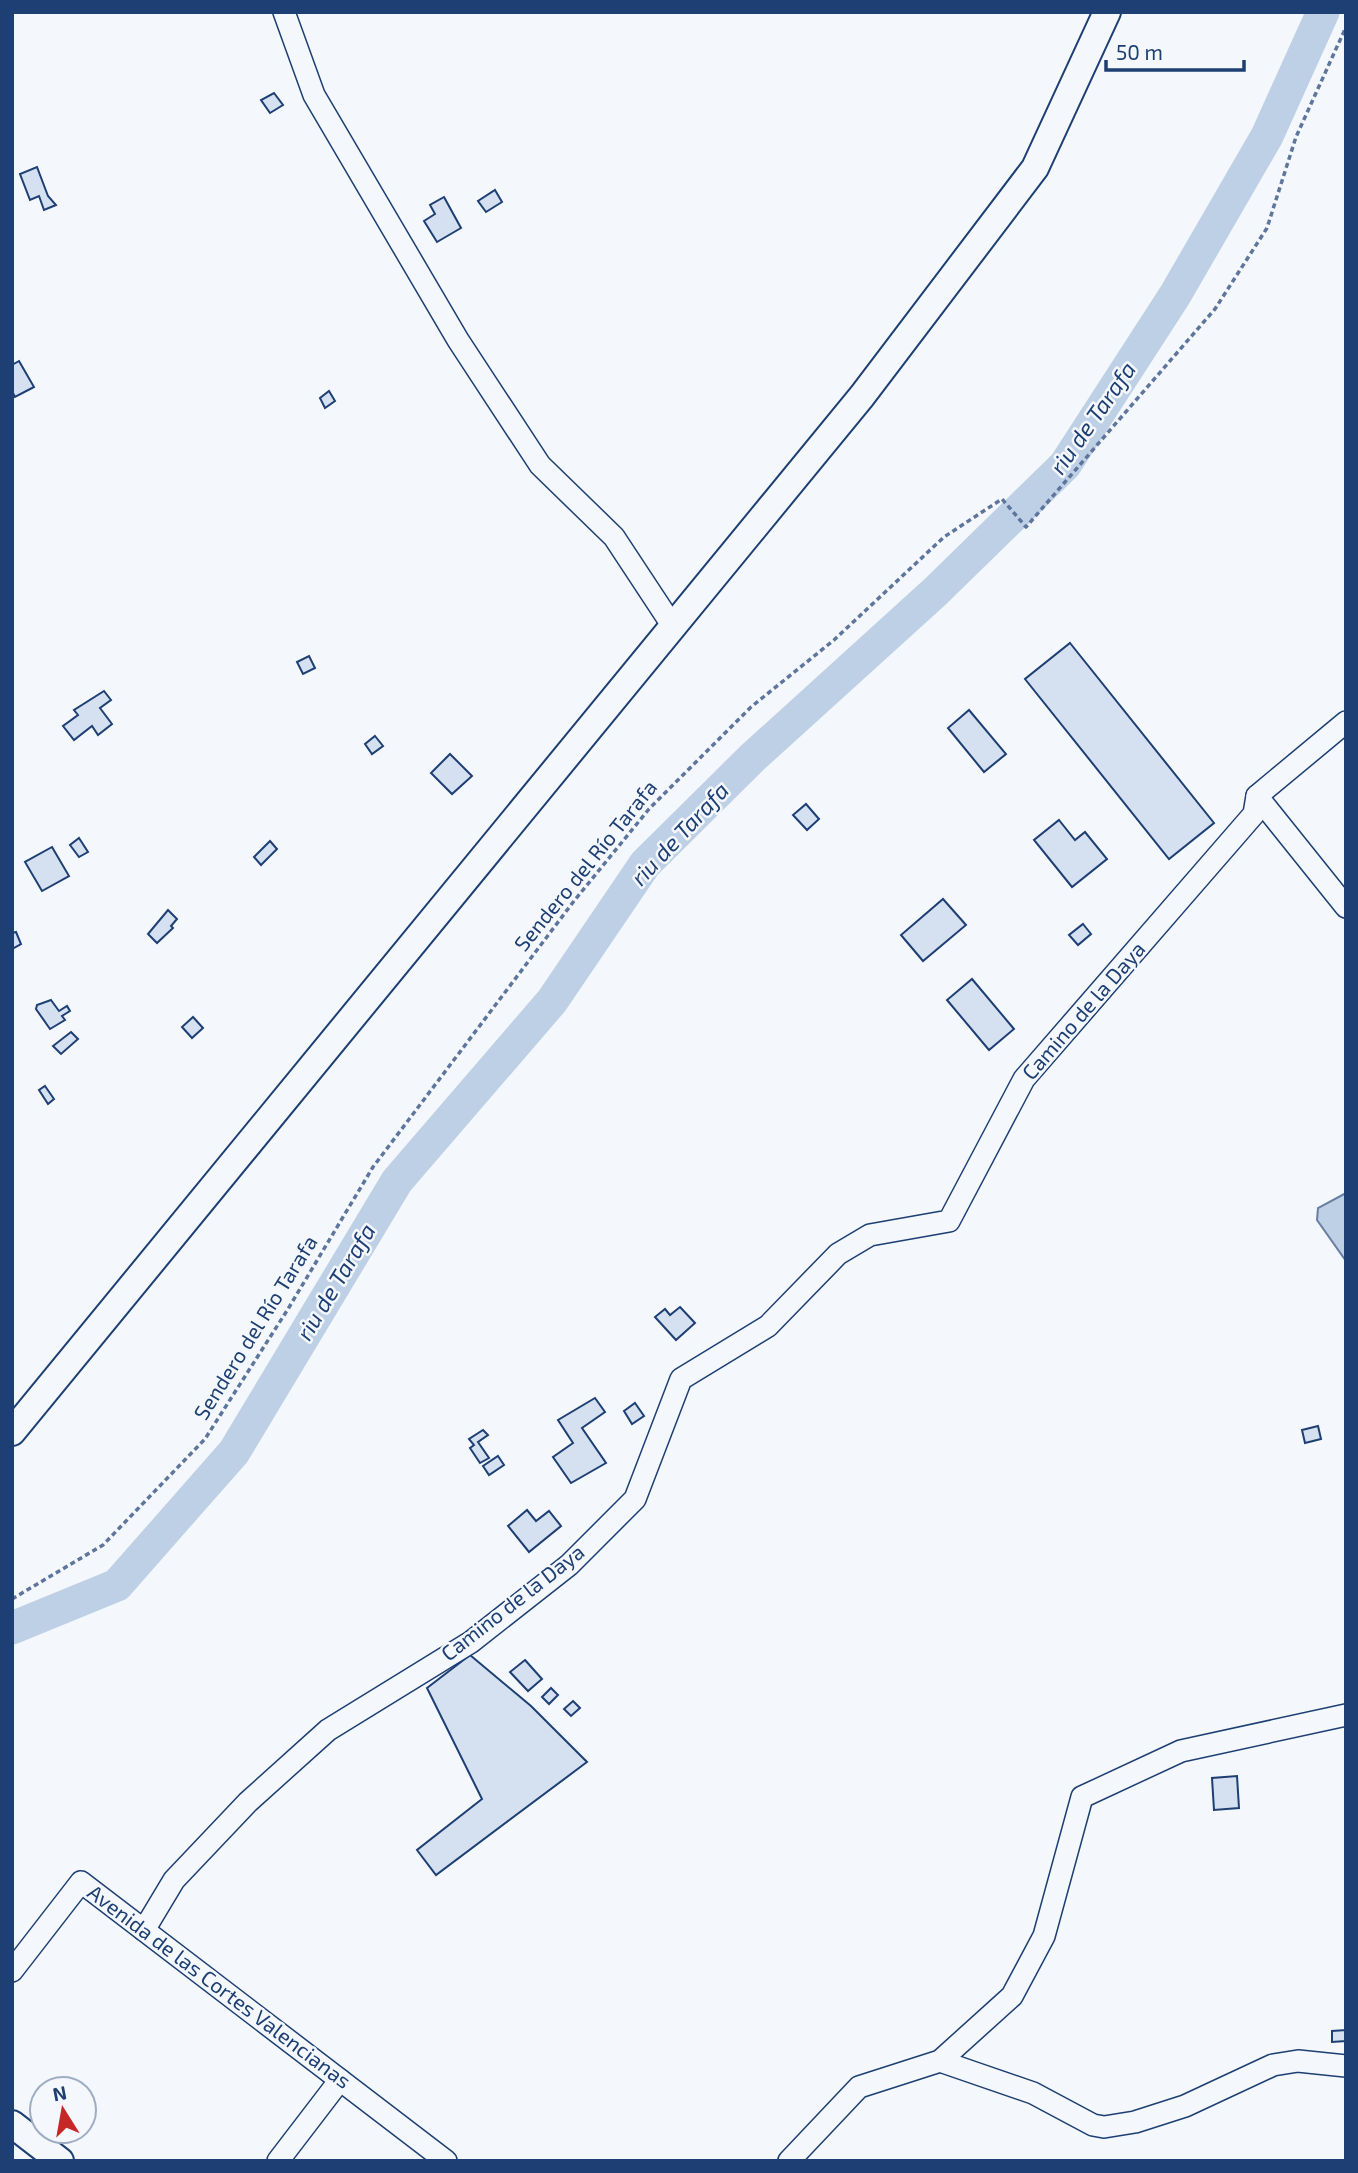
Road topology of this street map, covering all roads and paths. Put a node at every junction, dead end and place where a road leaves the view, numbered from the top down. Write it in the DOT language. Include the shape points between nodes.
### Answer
graph roads {
  1 [pos="284,12"];
  2 [pos="1107,12"];
  3 [pos="1346,27"];
  4 [pos="672,625"];
  5 [pos="1346,722"];
  6 [pos="1257,796"];
  7 [pos="1346,907"];
  8 [pos="12,1432"];
  9 [pos="12,1599"];
  10 [pos="1346,1715"];
  11 [pos="144,1930"];
  12 [pos="12,1971"];
  13 [pos="940,2060"];
  14 [pos="1346,2066"];
  15 [pos="340,2080"];
  16 [pos="12,2124"];
  17 [pos="12,2139"];
  18 [pos="40,2161"];
  19 [pos="60,2161"];
  20 [pos="278,2161"];
  21 [pos="446,2161"];
  22 [pos="789,2161"];
  1 -- 4 [label="street" via="314,95 458,340 540,465 614,537"];
  2 -- 4 [label="main road" via="1035,168 862,396"];
  3 -- 9 [label="path, Sendero del Río Tarafa" via="1296,137 1266,229 1215,309 1026,527 1002,499 944,537 834,640 751,707 649,809 373,1167 205,1439 103,1545"];
  4 -- 8 [label="main road"];
  5 -- 6 [label="street, Camino de la Daya"];
  6 -- 7 [label="street"];
  6 -- 11 [label="street, Camino de la Daya" via="1254,814 1024,1079 949,1222 870,1235 838,1254 768,1326 681,1379 635,1499 569,1565 471,1642 328,1730 248,1802 174,1880"];
  10 -- 13 [label="street" via="1181,1751 1082,1797 1044,1936 1012,1996"];
  11 -- 12 [label="street, Avenida de las Cortes Valencianas" via="81,1882"];
  11 -- 15 [label="street, Avenida de las Cortes Valencianas"];
  13 -- 14 [label="street" via="1033,2093 1104,2127 1185,2106 1273,2065 1298,2061"];
  13 -- 22 [label="street" via="859,2087"];
  15 -- 20 [label="street"];
  15 -- 21 [label="street, Avenida de las Cortes Valencianas"];
  16 -- 19 [label="main road"];
  17 -- 18 [label="main road"];
}
